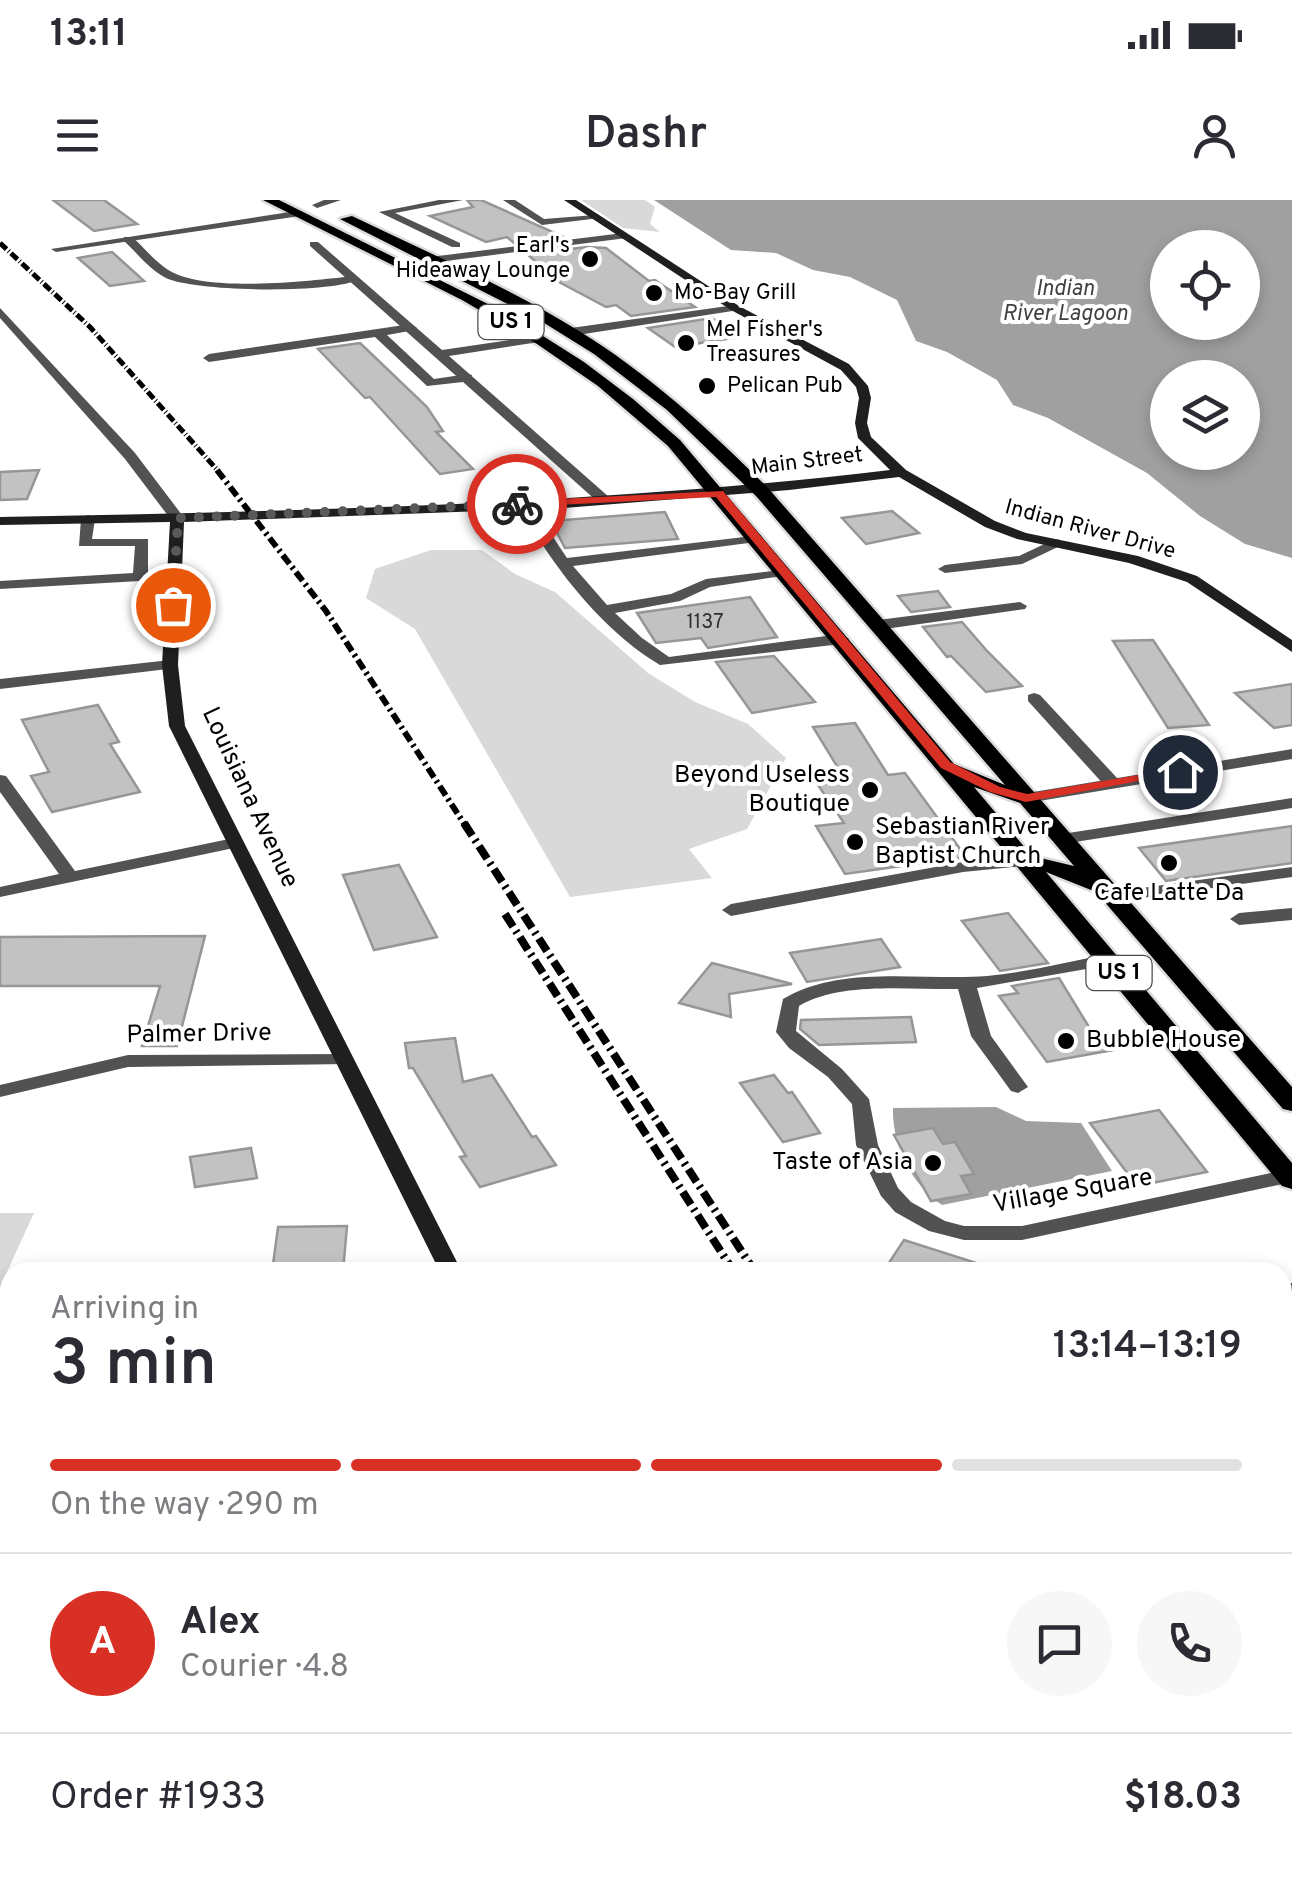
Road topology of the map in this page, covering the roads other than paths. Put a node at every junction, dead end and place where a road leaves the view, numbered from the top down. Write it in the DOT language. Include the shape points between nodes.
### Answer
graph roads {
  1 [pos="272,200"];
  2 [pos="336,200"];
  3 [pos="458,200"];
  4 [pos="508,200"];
  5 [pos="569,200"];
  6 [pos="312,203"];
  7 [pos="296,214"];
  8 [pos="595,218"];
  9 [pos="354,223"];
  10 [pos="623,236"];
  11 [pos="128,239"];
  12 [pos="314,244"];
  13 [pos="456,245"];
  14 [pos="56,250"];
  15 [pos="430,260"];
  16 [pos="354,278"];
  17 [pos="735,308"];
  18 [pos="0,311"];
  19 [pos="411,328"];
  20 [pos="571,332"];
  21 [pos="378,333"];
  22 [pos="539,338"];
  23 [pos="441,354"];
  24 [pos="209,358"];
  25 [pos="468,378"];
  26 [pos="901,473"];
  27 [pos="762,492"];
  28 [pos="719,494"];
  29 [pos="604,500"];
  30 [pos="524,504"];
  31 [pos="178,518"];
  32 [pos="88,519"];
  33 [pos="0,521"];
  34 [pos="756,538"];
  35 [pos="1055,543"];
  36 [pos="564,563"];
  37 [pos="945,569"];
  38 [pos="784,572"];
  39 [pos="175,575"];
  40 [pos="140,576"];
  41 [pos="0,584"];
  42 [pos="1020,606"];
  43 [pos="607,610"];
  44 [pos="878,626"];
  45 [pos="841,639"];
  46 [pos="1292,647"];
  47 [pos="170,664"];
  48 [pos="0,684"];
  49 [pos="1034,698"];
  50 [pos="1289,758"];
  51 [pos="946,765"];
  52 [pos="0,780"];
  53 [pos="1112,784"];
  54 [pos="1026,798"];
  55 [pos="1292,803"];
  56 [pos="1062,839"];
  57 [pos="234,843"];
  58 [pos="1026,862"];
  59 [pos="1292,872"];
  60 [pos="69,876"];
  61 [pos="0,892"];
  62 [pos="1111,895"];
  63 [pos="731,910"];
  64 [pos="1292,914"];
  65 [pos="1240,918"];
  66 [pos="1108,960"];
  67 [pos="966,982"];
  68 [pos="343,1060"];
  69 [pos="1018,1087"];
  70 [pos="0,1091"];
  71 [pos="1292,1103"];
  72 [pos="1290,1178"];
  73 [pos="446,1262"];
  1 -- 6 [label="main road"];
  1 -- 7 [label="main road, US 1"];
  2 -- 6 [label="street"];
  3 -- 13 [label="street" via="384,212"];
  4 -- 8 [label="street" via="542,222"];
  5 -- 8 [label="street, Indian River Drive"];
  6 -- 9 [label="main road, US 1"];
  7 -- 9 [label="main road"];
  7 -- 11 [label="street"];
  7 -- 22 [label="main road, US 1"];
  8 -- 10 [label="street, Indian River Drive"];
  9 -- 15 [label="main road, US 1"];
  10 -- 15 [label="street"];
  10 -- 17 [label="street, Indian River Drive"];
  11 -- 14 [label="street"];
  11 -- 16 [label="street" via="168,274 187,279 266,284"];
  12 -- 16 [label="street"];
  15 -- 20 [label="main road, US 1"];
  16 -- 19 [label="street"];
  17 -- 20 [label="street"];
  17 -- 26 [label="street, Indian River Drive" via="845,367 862,386 866,438"];
  18 -- 31 [label="street"];
  19 -- 21 [label="street"];
  19 -- 23 [label="street"];
  20 -- 27 [label="main road, US 1" via="672,405"];
  21 -- 24 [label="street"];
  21 -- 25 [label="street" via="431,383"];
  22 -- 23 [label="street"];
  22 -- 28 [label="main road, US 1" via="674,442"];
  23 -- 25 [label="street"];
  25 -- 29 [label="street"];
  26 -- 27 [label="street, Main Street"];
  26 -- 35 [label="street, Indian River Drive" via="990,524"];
  27 -- 28 [label="street, Main Street"];
  27 -- 44 [label="main road, US 1"];
  28 -- 29 [label="street, Main Street"];
  28 -- 34 [label="main road, US 1"];
  29 -- 30 [label="street, Main Street"];
  30 -- 31 [label="street, Main Street"];
  30 -- 36 [label="street"];
  31 -- 32 [label="street, Main Street"];
  31 -- 39 [label="street, Louisiana Avenue"];
  32 -- 33 [label="street, Main Street"];
  32 -- 40 [label="street" via="84,543 143,542"];
  34 -- 36 [label="street"];
  34 -- 38 [label="main road, US 1"];
  35 -- 37 [label="street" via="1022,560"];
  35 -- 46 [label="street, Indian River Drive" via="1192,580"];
  36 -- 43 [label="street"];
  38 -- 43 [label="street" via="706,582 675,598"];
  38 -- 45 [label="main road, US 1"];
  39 -- 40 [label="street"];
  39 -- 47 [label="street, Louisiana Avenue"];
  40 -- 41 [label="street"];
  42 -- 44 [label="street"];
  43 -- 45 [label="street" via="666,662"];
  44 -- 54 [label="main road, US 1"];
  45 -- 51 [label="main road, US 1"];
  47 -- 48 [label="street"];
  47 -- 57 [label="street, Louisiana Avenue" via="177,726"];
  49 -- 53 [label="street"];
  50 -- 53 [label="street"];
  51 -- 54 [label="main road"];
  51 -- 58 [label="main road, US 1"];
  52 -- 60 [label="street"];
  53 -- 54 [label="street"];
  54 -- 56 [label="main road, US 1"];
  55 -- 56 [label="street"];
  56 -- 62 [label="main road, US 1"];
  57 -- 60 [label="street"];
  57 -- 68 [label="street, Louisiana Avenue"];
  58 -- 62 [label="main road" via="1065,870"];
  58 -- 63 [label="street" via="964,867"];
  58 -- 66 [label="main road, US 1"];
  59 -- 62 [label="street"];
  60 -- 61 [label="street"];
  62 -- 71 [label="main road, US 1"];
  64 -- 65 [label="street"];
  66 -- 67 [label="street, Village Square"];
  66 -- 72 [label="main road, US 1"];
  67 -- 69 [label="street" via="981,1036"];
  67 -- 72 [label="street, Village Square" via="810,992 787,1010 786,1032 862,1103 877,1173 919,1218 964,1233 1022,1233"];
  68 -- 70 [label="street, Palmer Drive" via="128,1061"];
  68 -- 73 [label="street, Louisiana Avenue"];
}
